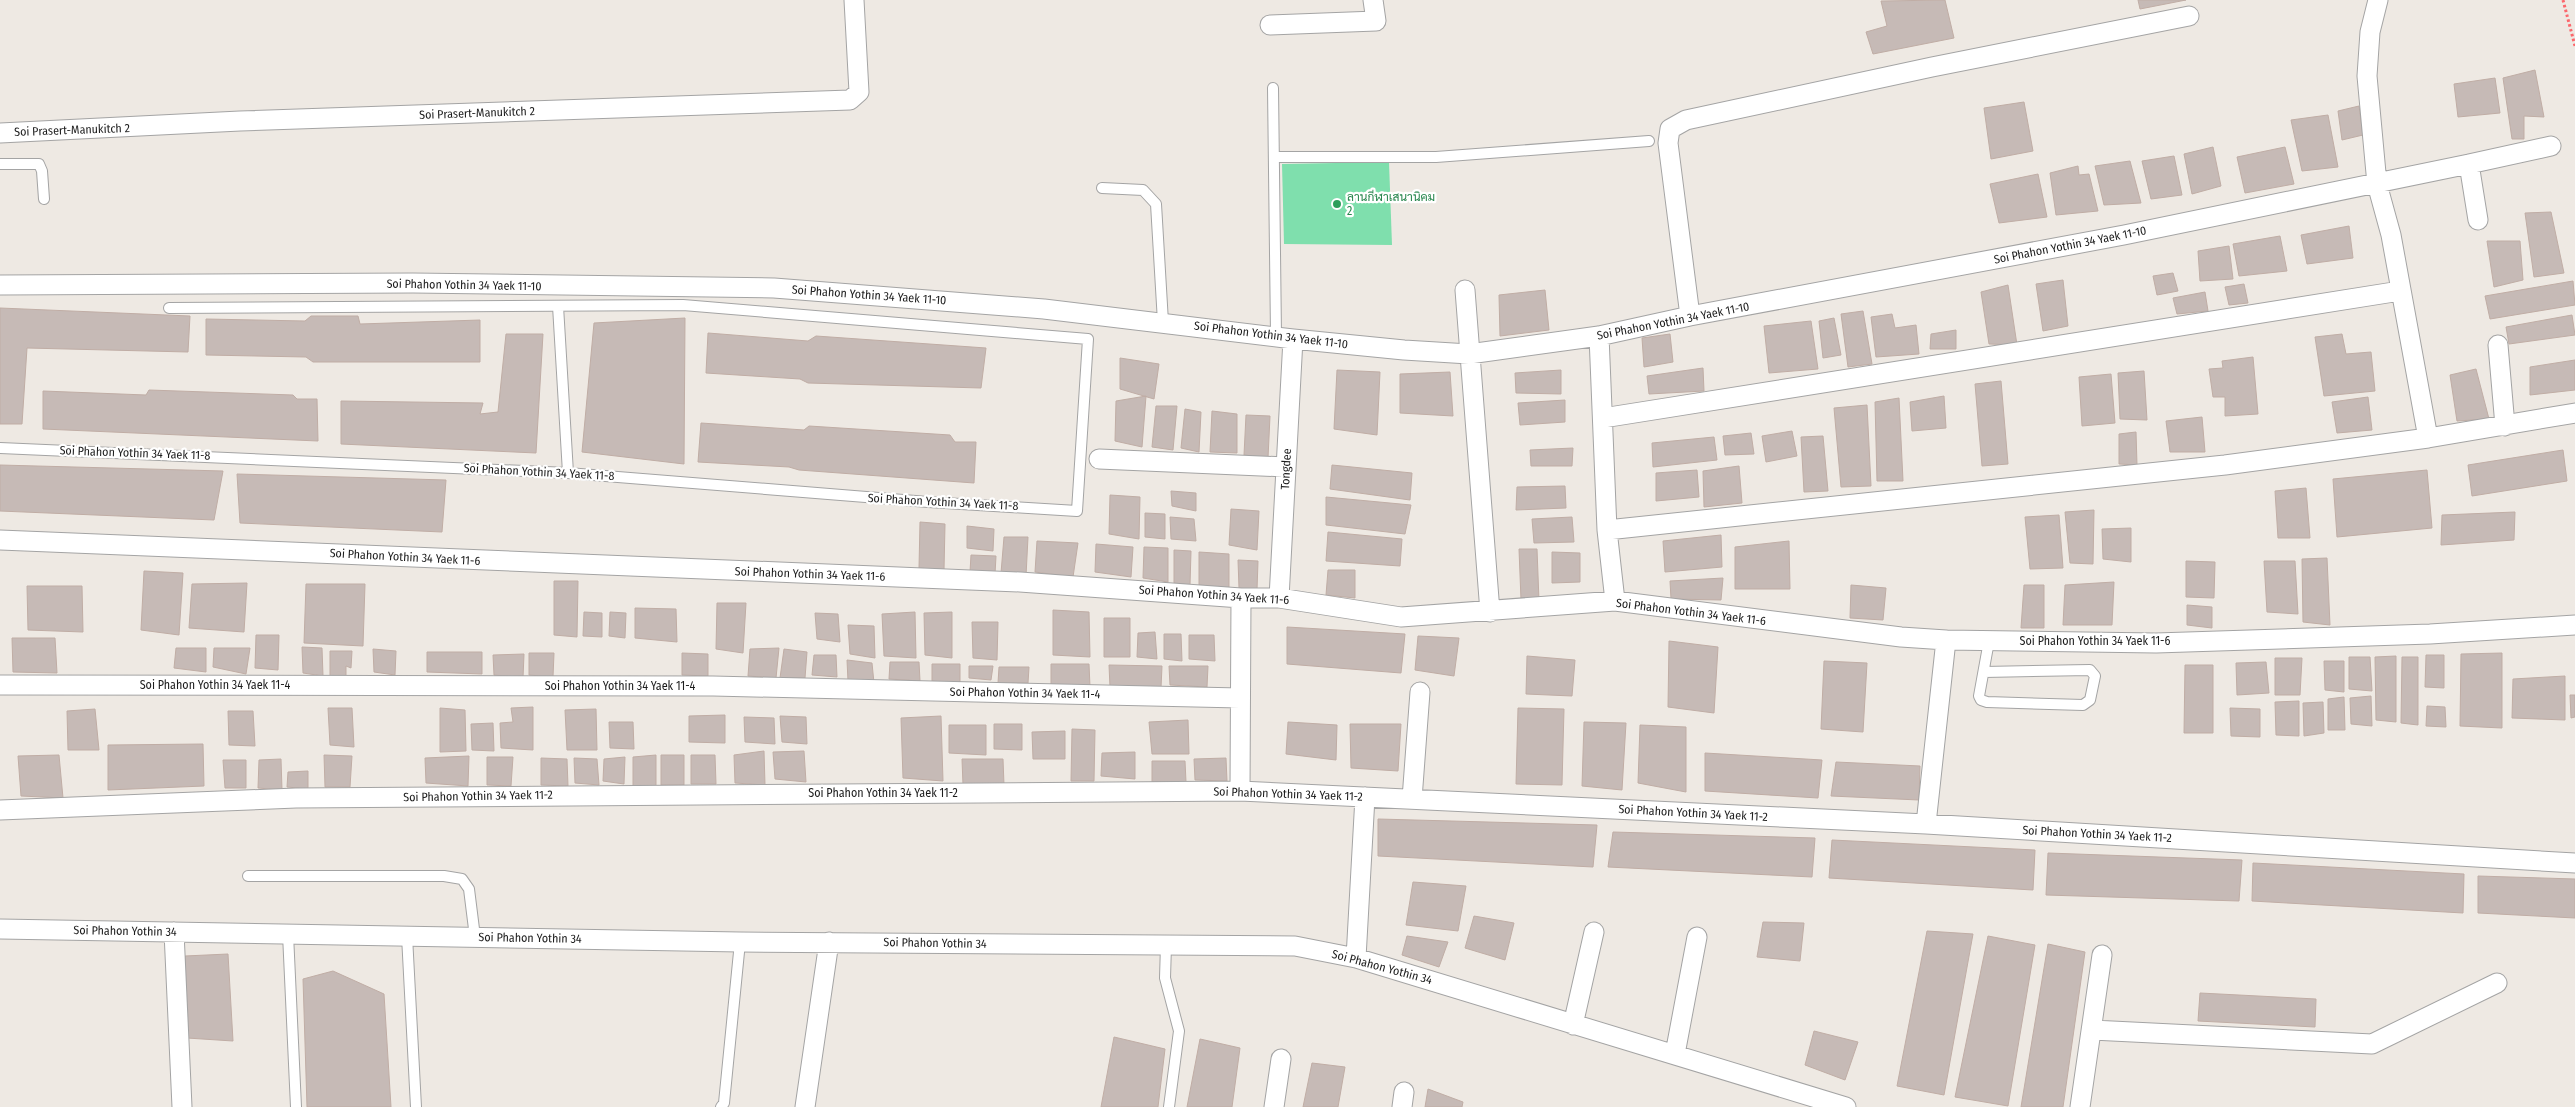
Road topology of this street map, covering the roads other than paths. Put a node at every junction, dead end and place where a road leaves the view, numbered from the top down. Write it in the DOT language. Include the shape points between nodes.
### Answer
graph roads {
  1 [pos="854,0"];
  2 [pos="1373,0"];
  3 [pos="2378,0"];
  4 [pos="2189,16"];
  5 [pos="1270,25"];
  6 [pos="1273,88"];
  7 [pos="0,132"];
  8 [pos="1649,141"];
  9 [pos="2551,146"];
  10 [pos="1274,157"];
  11 [pos="0,164"];
  12 [pos="2470,164"];
  13 [pos="2377,184"];
  14 [pos="1102,188"];
  15 [pos="44,199"];
  16 [pos="2478,220"];
  17 [pos="0,285"];
  18 [pos="1465,290"];
  19 [pos="2400,291"];
  20 [pos="558,306"];
  21 [pos="169,308"];
  22 [pos="1690,316"];
  23 [pos="1163,322"];
  24 [pos="1599,336"];
  25 [pos="1285,337"];
  26 [pos="2498,345"];
  27 [pos="1469,354"];
  28 [pos="2575,413"];
  29 [pos="1603,418"];
  30 [pos="2505,426"];
  31 [pos="2428,438"];
  32 [pos="0,448"];
  33 [pos="1099,459"];
  34 [pos="1286,467"];
  35 [pos="568,472"];
  36 [pos="1607,530"];
  37 [pos="0,540"];
  38 [pos="1241,598"];
  39 [pos="1279,598"];
  40 [pos="1615,602"];
  41 [pos="1490,612"];
  42 [pos="2575,625"];
  43 [pos="1946,640"];
  44 [pos="1989,640"];
  45 [pos="1984,672"];
  46 [pos="0,685"];
  47 [pos="1420,692"];
  48 [pos="1240,698"];
  49 [pos="1240,790"];
  50 [pos="1365,797"];
  51 [pos="1412,799"];
  52 [pos="0,810"];
  53 [pos="1926,824"];
  54 [pos="2575,863"];
  55 [pos="248,876"];
  56 [pos="0,929"];
  57 [pos="174,932"];
  58 [pos="1594,932"];
  59 [pos="288,934"];
  60 [pos="408,936"];
  61 [pos="475,937"];
  62 [pos="1698,937"];
  63 [pos="740,942"];
  64 [pos="829,942"];
  65 [pos="1166,945"];
  66 [pos="2102,955"];
  67 [pos="1356,958"];
  68 [pos="2497,983"];
  69 [pos="1574,1025"];
  70 [pos="2092,1030"];
  71 [pos="1675,1054"];
  72 [pos="1281,1059"];
  73 [pos="182,1107"];
  74 [pos="296,1107"];
  75 [pos="416,1107"];
  76 [pos="721,1107"];
  77 [pos="805,1107"];
  78 [pos="1169,1107"];
  79 [pos="1274,1107"];
  80 [pos="1846,1107"];
  81 [pos="2080,1107"];
  1 -- 7 [label="street, Soi Prasert-Manukitch 2" via="859,92 850,100"];
  2 -- 5 [label="street" via="1376,22"];
  3 -- 13 [label="street" via="2370,32 2367,76"];
  4 -- 22 [label="street" via="1686,120 1670,129 1668,143"];
  6 -- 10 [label="lane"];
  8 -- 10 [label="lane" via="1436,157"];
  9 -- 12 [label="street, Soi Phahon Yothin 34 Yaek 11-10"];
  10 -- 25 [label="lane"];
  11 -- 15 [label="lane" via="39,164"];
  12 -- 13 [label="street, Soi Phahon Yothin 34 Yaek 11-10"];
  12 -- 16 [label="street"];
  13 -- 19 [label="street" via="2391,235"];
  13 -- 22 [label="street, Soi Phahon Yothin 34 Yaek 11-10"];
  14 -- 23 [label="lane" via="1143,190 1156,204"];
  17 -- 23 [label="street, Soi Phahon Yothin 34 Yaek 11-10" via="413,284 774,288 1044,309"];
  18 -- 27 [label="street"];
  19 -- 29 [label="street"];
  19 -- 31 [label="street"];
  20 -- 21 [label="lane"];
  20 -- 35 [label="lane"];
  20 -- 35 [label="lane, Soi Phahon Yothin 34 Yaek 11-8" via="683,304 1088,340 1077,511"];
  22 -- 24 [label="street, Soi Phahon Yothin 34 Yaek 11-10"];
  23 -- 25 [label="street, Soi Phahon Yothin 34 Yaek 11-10"];
  24 -- 27 [label="street, Soi Phahon Yothin 34 Yaek 11-10"];
  24 -- 29 [label="street"];
  25 -- 27 [label="street, Soi Phahon Yothin 34 Yaek 11-10"];
  25 -- 34 [label="street, Tongdee"];
  26 -- 30 [label="street"];
  27 -- 41 [label="street"];
  28 -- 30 [label="street"];
  29 -- 36 [label="street"];
  30 -- 31 [label="street"];
  31 -- 36 [label="street" via="2225,465"];
  32 -- 35 [label="lane, Soi Phahon Yothin 34 Yaek 11-8"];
  33 -- 34 [label="street"];
  34 -- 39 [label="street, Tongdee"];
  36 -- 40 [label="street"];
  37 -- 38 [label="street, Soi Phahon Yothin 34 Yaek 11-6" via="1020,582"];
  38 -- 39 [label="street, Soi Phahon Yothin 34 Yaek 11-6"];
  38 -- 48 [label="street"];
  39 -- 41 [label="street, Soi Phahon Yothin 34 Yaek 11-6" via="1401,617"];
  40 -- 41 [label="street, Soi Phahon Yothin 34 Yaek 11-6"];
  40 -- 43 [label="street, Soi Phahon Yothin 34 Yaek 11-6" via="1901,638"];
  42 -- 44 [label="street, Soi Phahon Yothin 34 Yaek 11-6" via="2430,634 2156,642"];
  43 -- 44 [label="street, Soi Phahon Yothin 34 Yaek 11-6"];
  43 -- 53 [label="street"];
  44 -- 45 [label="lane"];
  45 -- 45 [label="lane" via="1979,696 1987,702 2083,705 2090,700 2095,676 2090,670"];
  46 -- 48 [label="street, Soi Phahon Yothin 34 Yaek 11-4" via="713,686"];
  47 -- 51 [label="street"];
  48 -- 49 [label="street"];
  49 -- 50 [label="street, Soi Phahon Yothin 34 Yaek 11-2"];
  49 -- 52 [label="street, Soi Phahon Yothin 34 Yaek 11-2" via="296,798"];
  50 -- 51 [label="street, Soi Phahon Yothin 34 Yaek 11-2"];
  50 -- 67 [label="street"];
  51 -- 53 [label="street, Soi Phahon Yothin 34 Yaek 11-2"];
  53 -- 54 [label="street, Soi Phahon Yothin 34 Yaek 11-2"];
  55 -- 61 [label="lane" via="444,876 462,880 469,889"];
  56 -- 57 [label="street, Soi Phahon Yothin 34"];
  57 -- 59 [label="street, Soi Phahon Yothin 34"];
  57 -- 73 [label="street"];
  58 -- 69 [label="street"];
  59 -- 60 [label="street, Soi Phahon Yothin 34"];
  59 -- 74 [label="lane"];
  60 -- 61 [label="street, Soi Phahon Yothin 34"];
  60 -- 75 [label="lane"];
  61 -- 63 [label="street, Soi Phahon Yothin 34"];
  62 -- 71 [label="street"];
  63 -- 64 [label="street, Soi Phahon Yothin 34"];
  63 -- 76 [label="lane" via="724,1103"];
  64 -- 65 [label="street, Soi Phahon Yothin 34"];
  64 -- 77 [label="street"];
  65 -- 67 [label="street, Soi Phahon Yothin 34" via="1295,946"];
  65 -- 78 [label="lane" via="1164,978 1179,1031"];
  66 -- 70 [label="street"];
  67 -- 69 [label="street, Soi Phahon Yothin 34"];
  68 -- 70 [label="street" via="2372,1044"];
  69 -- 71 [label="street, Soi Phahon Yothin 34"];
  70 -- 81 [label="street"];
  71 -- 80 [label="street, Soi Phahon Yothin 34"];
  72 -- 79 [label="street"];
}
